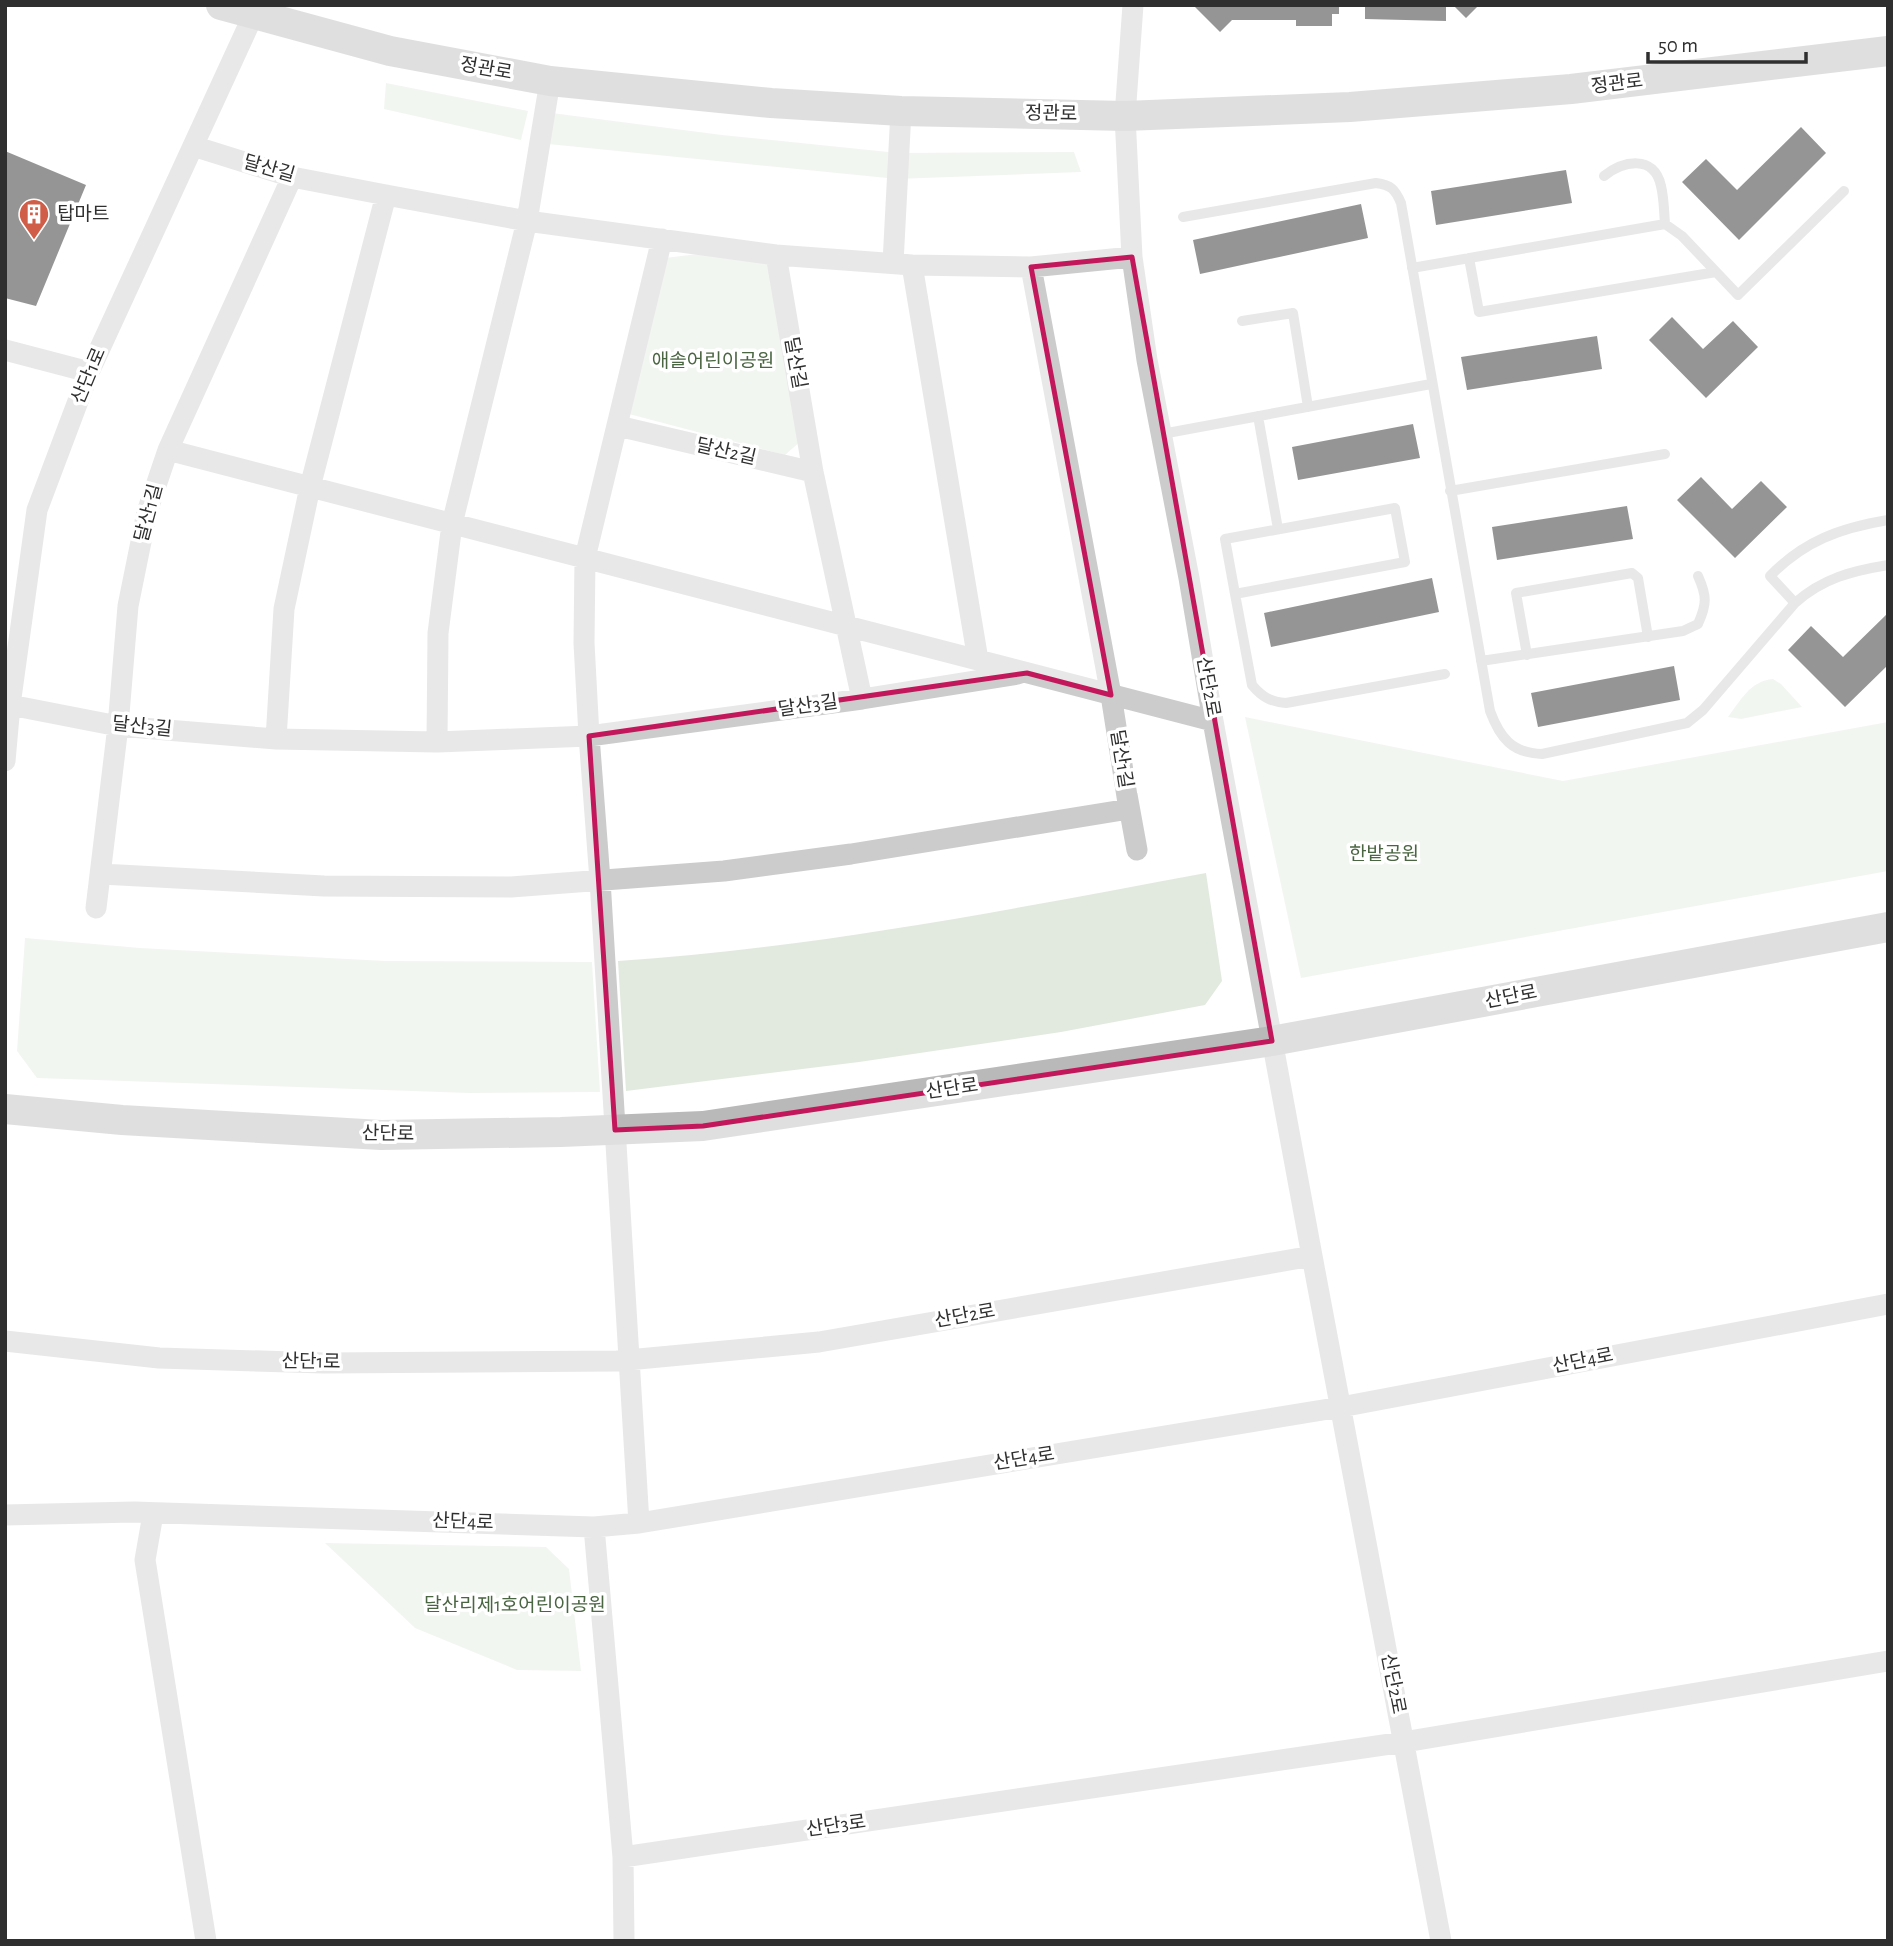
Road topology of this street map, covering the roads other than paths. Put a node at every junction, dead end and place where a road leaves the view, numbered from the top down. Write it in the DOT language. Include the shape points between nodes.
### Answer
graph roads {
  1 [pos="221,5"];
  2 [pos="1133,5"];
  3 [pos="256,10"];
  4 [pos="1888,51"];
  5 [pos="550,81"];
  6 [pos="901,111"];
  7 [pos="1125,116"];
  8 [pos="193,146"];
  9 [pos="1604,176"];
  10 [pos="292,177"];
  11 [pos="1844,191"];
  12 [pos="386,195"];
  13 [pos="1184,217"];
  14 [pos="527,221"];
  15 [pos="1665,224"];
  16 [pos="662,239"];
  17 [pos="776,255"];
  18 [pos="1132,257"];
  19 [pos="1469,258"];
  20 [pos="903,264"];
  21 [pos="1031,267"];
  22 [pos="1412,268"];
  23 [pos="1716,272"];
  24 [pos="1242,321"];
  25 [pos="5,350"];
  26 [pos="89,372"];
  27 [pos="1431,384"];
  28 [pos="1308,407"];
  29 [pos="1258,416"];
  30 [pos="618,426"];
  31 [pos="1162,434"];
  32 [pos="168,450"];
  33 [pos="1665,454"];
  34 [pos="813,472"];
  35 [pos="310,487"];
  36 [pos="1450,491"];
  37 [pos="1888,520"];
  38 [pos="452,524"];
  39 [pos="1278,530"];
  40 [pos="585,558"];
  41 [pos="1888,565"];
  42 [pos="1698,576"];
  43 [pos="1235,594"];
  44 [pos="1795,603"];
  45 [pos="847,626"];
  46 [pos="1648,637"];
  47 [pos="1527,654"];
  48 [pos="978,660"];
  49 [pos="1481,661"];
  50 [pos="1027,673"];
  51 [pos="1446,674"];
  52 [pos="1111,695"];
  53 [pos="862,699"];
  54 [pos="8,705"];
  55 [pos="1213,721"];
  56 [pos="118,726"];
  57 [pos="589,736"];
  58 [pos="276,738"];
  59 [pos="437,742"];
  60 [pos="5,761"];
  61 [pos="1125,786"];
  62 [pos="1137,850"];
  63 [pos="101,874"];
  64 [pos="600,880"];
  65 [pos="96,908"];
  66 [pos="1888,927"];
  67 [pos="1272,1041"];
  68 [pos="5,1109"];
  69 [pos="615,1130"];
  70 [pos="1312,1256"];
  71 [pos="1888,1304"];
  72 [pos="5,1341"];
  73 [pos="617,1361"];
  74 [pos="1341,1407"];
  75 [pos="153,1514"];
  76 [pos="5,1515"];
  77 [pos="639,1523"];
  78 [pos="594,1527"];
  79 [pos="1888,1661"];
  80 [pos="1404,1742"];
  81 [pos="1048,1796"];
  82 [pos="623,1857"];
  83 [pos="206,1941"];
  84 [pos="624,1941"];
  85 [pos="1441,1941"];
  1 -- 3 [label="street, 정관로"];
  2 -- 7 [label="street, 산단2로"];
  3 -- 5 [label="street, 정관로" via="390,51"];
  3 -- 8 [label="street, 산단1로"];
  4 -- 7 [label="street, 정관로" via="1571,89 1350,107"];
  5 -- 6 [label="street, 정관로"];
  5 -- 14 [label="street"];
  6 -- 7 [label="street, 정관로"];
  6 -- 20 [label="street"];
  7 -- 18 [label="street, 산단2로"];
  8 -- 10 [label="street, 달산길"];
  8 -- 26 [label="street, 산단1로"];
  9 -- 15 [label="lane" via="1628,163 1648,167 1661,183"];
  10 -- 12 [label="street, 달산길"];
  10 -- 32 [label="street, 달산1길"];
  11 -- 23 [label="lane" via="1738,295"];
  12 -- 14 [label="street, 달산길"];
  12 -- 35 [label="street"];
  13 -- 22 [label="lane" via="1376,183 1390,185 1401,203"];
  14 -- 16 [label="street, 달산길"];
  14 -- 38 [label="street"];
  15 -- 19 [label="lane"];
  15 -- 23 [label="lane"];
  16 -- 17 [label="street, 달산길"];
  16 -- 30 [label="street"];
  17 -- 20 [label="street, 달산길"];
  17 -- 34 [label="street, 달산길"];
  18 -- 21 [label="street, 달산길"];
  18 -- 31 [label="street, 산단2로"];
  19 -- 22 [label="lane"];
  19 -- 23 [label="lane" via="1479,312"];
  20 -- 21 [label="street, 달산길"];
  20 -- 48 [label="street"];
  21 -- 52 [label="street, 달산1길"];
  22 -- 27 [label="lane"];
  24 -- 28 [label="lane" via="1293,313"];
  25 -- 26 [label="street"];
  26 -- 54 [label="street, 산단1로" via="37,510"];
  27 -- 28 [label="lane"];
  27 -- 36 [label="lane"];
  28 -- 29 [label="lane"];
  29 -- 31 [label="lane"];
  29 -- 39 [label="lane"];
  30 -- 34 [label="street, 달산2길"];
  30 -- 40 [label="street"];
  31 -- 55 [label="street, 산단2로"];
  32 -- 35 [label="street"];
  32 -- 56 [label="street, 달산1길" via="147,512 128,606"];
  33 -- 36 [label="lane"];
  34 -- 45 [label="street"];
  35 -- 38 [label="street"];
  35 -- 58 [label="street" via="284,609"];
  36 -- 49 [label="lane"];
  37 -- 44 [label="lane" via="1816,540 1783,562 1770,576"];
  38 -- 40 [label="street"];
  38 -- 59 [label="street" via="438,633"];
  39 -- 43 [label="lane" via="1225,539"];
  39 -- 43 [label="lane" via="1395,508 1405,562"];
  40 -- 45 [label="street"];
  40 -- 57 [label="street"];
  41 -- 44 [label="lane" via="1837,575"];
  42 -- 46 [label="lane" via="1706,594 1698,624"];
  43 -- 51 [label="lane" via="1252,685 1274,702"];
  44 -- 49 [label="lane" via="1687,723 1542,754 1526,753 1502,736 1490,711"];
  45 -- 48 [label="street"];
  45 -- 53 [label="street"];
  46 -- 47 [label="lane"];
  46 -- 47 [label="lane" via="1638,578 1632,573 1516,593"];
  47 -- 49 [label="lane"];
  48 -- 50 [label="street"];
  50 -- 52 [label="street"];
  50 -- 53 [label="street, 달산3길"];
  52 -- 55 [label="street"];
  52 -- 61 [label="street, 달산1길"];
  53 -- 57 [label="street, 달산3길"];
  54 -- 56 [label="street, 달산3길"];
  54 -- 60 [label="street, 산단1로"];
  55 -- 67 [label="street, 산단2로"];
  56 -- 58 [label="street, 달산3길"];
  56 -- 63 [label="street, 달산1길"];
  57 -- 59 [label="street, 달산3길"];
  57 -- 64 [label="street"];
  58 -- 59 [label="street, 달산3길"];
  61 -- 62 [label="street"];
  61 -- 64 [label="street, 달산1길" via="1129,809 851,854 724,871"];
  63 -- 64 [label="street, 달산1길" via="324,886 511,887"];
  63 -- 65 [label="street, 달산1길"];
  64 -- 69 [label="street"];
  66 -- 67 [label="street, 산단로"];
  67 -- 69 [label="street, 산단로" via="703,1126"];
  67 -- 70 [label="street, 산단2로"];
  68 -- 69 [label="street, 산단로" via="382,1135"];
  69 -- 77 [label="street"];
  70 -- 73 [label="street, 산단2로" via="819,1342"];
  70 -- 74 [label="street, 산단2로"];
  71 -- 74 [label="street, 산단4로"];
  72 -- 73 [label="street, 산단1로" via="173,1358 324,1363"];
  74 -- 77 [label="street, 산단4로"];
  74 -- 80 [label="street, 산단2로"];
  75 -- 76 [label="street, 산단4로"];
  75 -- 78 [label="street, 산단4로"];
  75 -- 83 [label="street" via="145,1560"];
  77 -- 78 [label="street, 산단4로"];
  78 -- 82 [label="street"];
  79 -- 80 [label="street, 산단2로"];
  80 -- 81 [label="street, 산단2로"];
  80 -- 85 [label="street, 산단2로"];
  81 -- 82 [label="street, 산단3로"];
  82 -- 84 [label="street"];
}
